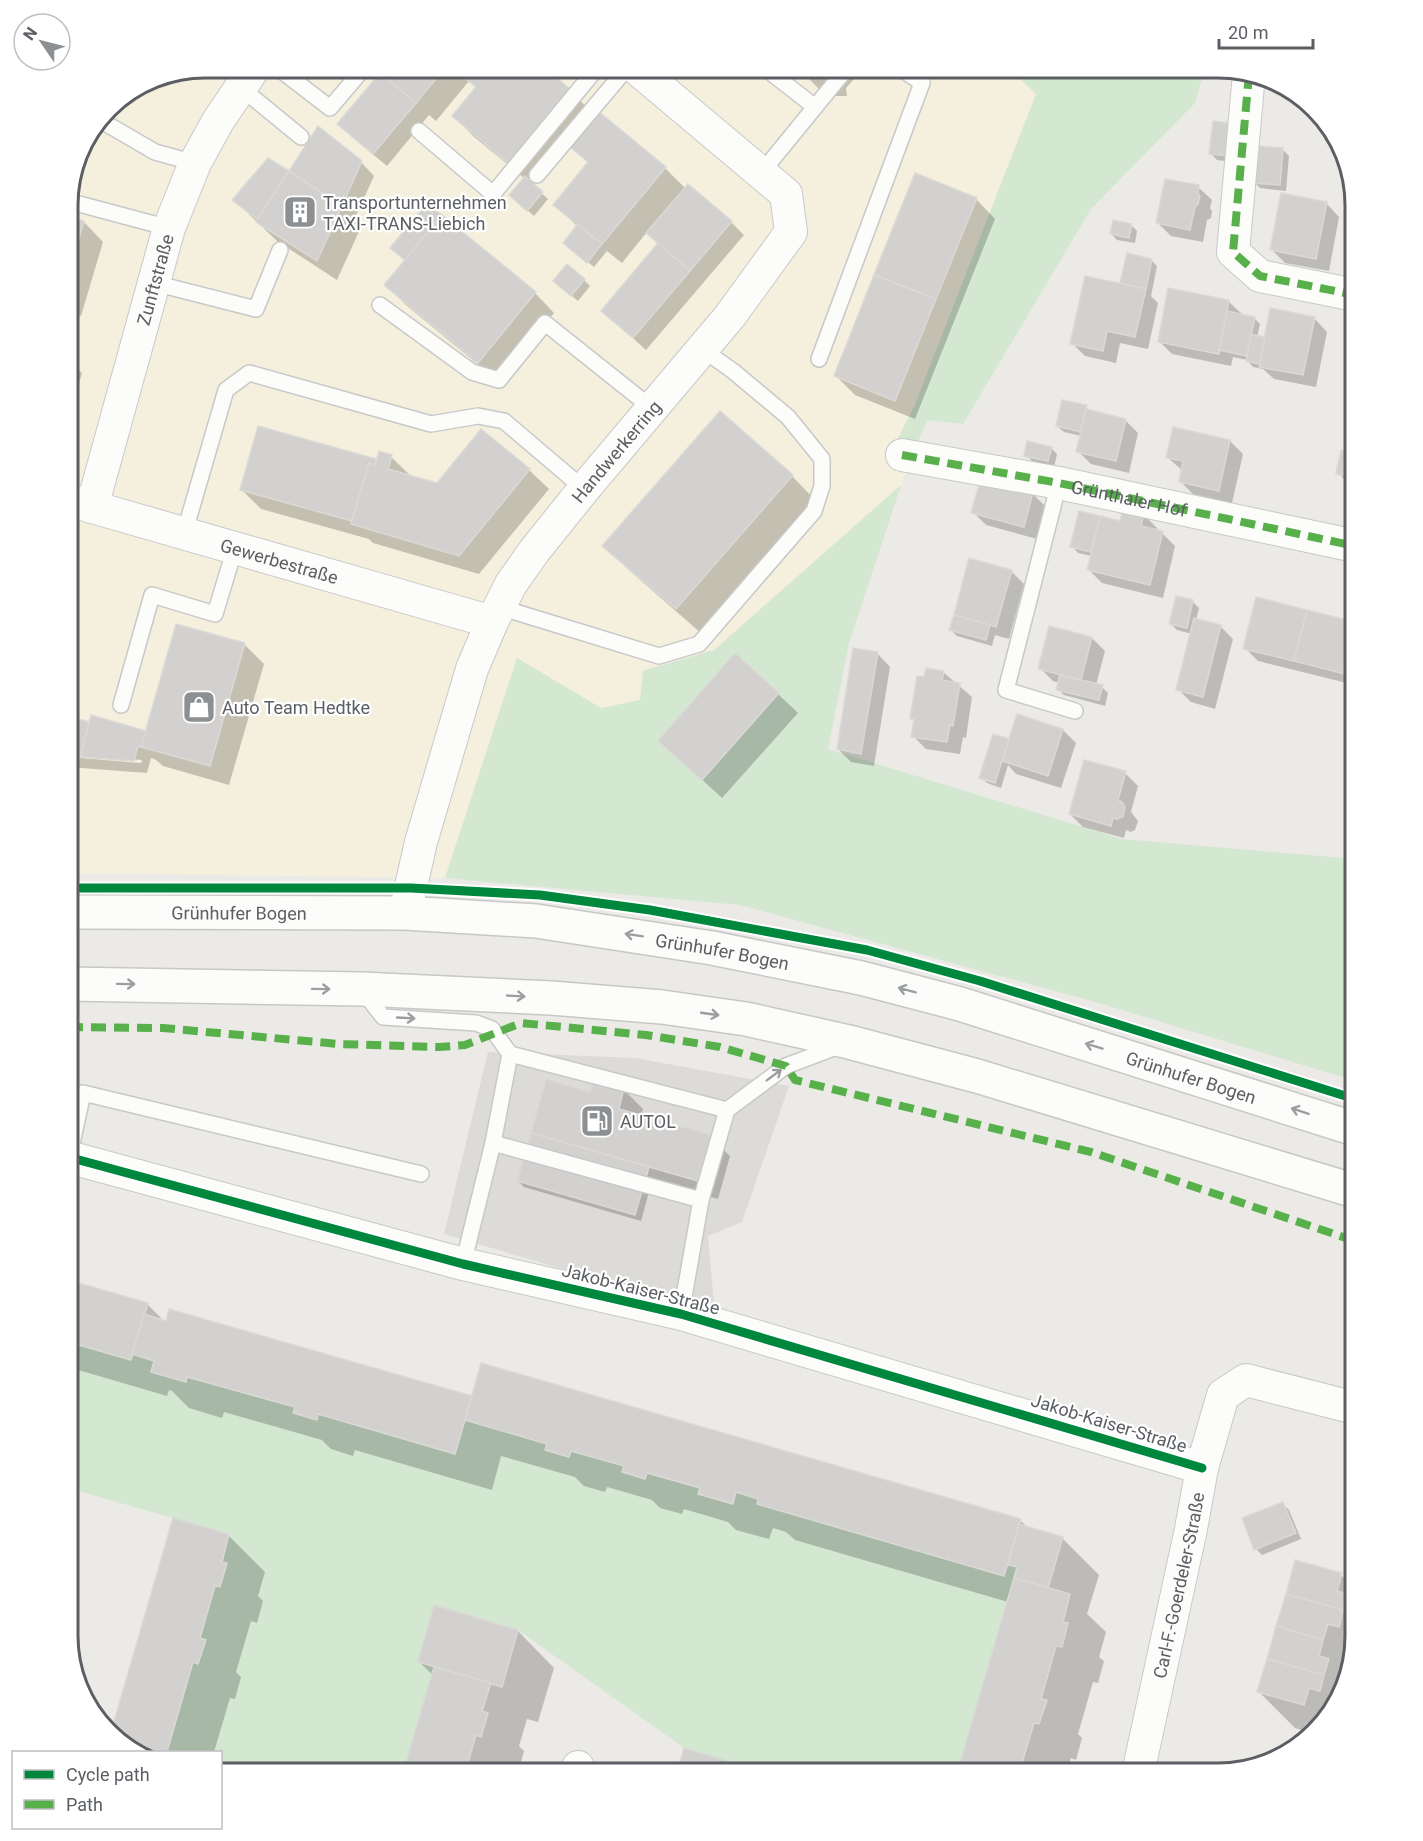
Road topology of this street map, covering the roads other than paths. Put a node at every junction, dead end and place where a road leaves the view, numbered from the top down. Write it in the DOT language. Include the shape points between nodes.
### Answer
graph roads {
  1 [pos="250,78"];
  2 [pos="258,78"];
  3 [pos="267,78"];
  4 [pos="356,78"];
  5 [pos="589,78"];
  6 [pos="619,78"];
  7 [pos="648,78"];
  8 [pos="778,78"];
  9 [pos="839,78"];
  10 [pos="915,78"];
  11 [pos="1248,81"];
  12 [pos="815,108"];
  13 [pos="107,124"];
  14 [pos="418,131"];
  15 [pos="301,137"];
  16 [pos="195,163"];
  17 [pos="762,172"];
  18 [pos="537,175"];
  19 [pos="78,204"];
  20 [pos="169,228"];
  21 [pos="280,250"];
  22 [pos="154,283"];
  23 [pos="1345,293"];
  24 [pos="380,305"];
  25 [pos="702,349"];
  26 [pos="819,359"];
  27 [pos="653,409"];
  28 [pos="902,455"];
  29 [pos="1059,483"];
  30 [pos="584,489"];
  31 [pos="80,504"];
  32 [pos="184,534"];
  33 [pos="1345,544"];
  34 [pos="235,548"];
  35 [pos="496,615"];
  36 [pos="121,705"];
  37 [pos="1076,711"];
  38 [pos="78,912"];
  39 [pos="405,913"];
  40 [pos="78,984"];
  41 [pos="361,989"];
  42 [pos="849,1042"];
  43 [pos="510,1054"];
  44 [pos="727,1110"];
  45 [pos="78,1114"];
  46 [pos="1345,1126"];
  47 [pos="493,1143"];
  48 [pos="78,1160"];
  49 [pos="421,1174"];
  50 [pos="1345,1188"];
  51 [pos="701,1200"];
  52 [pos="463,1264"];
  53 [pos="681,1314"];
  54 [pos="1345,1405"];
  55 [pos="1202,1468"];
  56 [pos="1140,1763"];
  1 -- 16 [label="street, Zunftstraße"];
  2 -- 15 [label="lane"];
  3 -- 4 [label="lane" via="330,108"];
  5 -- 14 [label="lane" via="493,194"];
  6 -- 18 [label="lane"];
  7 -- 17 [label="street, Handwerkerring"];
  8 -- 12 [label="lane"];
  9 -- 12 [label="lane"];
  10 -- 26 [label="lane" via="922,83"];
  11 -- 23 [label="street" via="1233,252 1260,276"];
  12 -- 17 [label="lane"];
  13 -- 16 [label="lane" via="155,152"];
  16 -- 20 [label="street, Zunftstraße"];
  17 -- 25 [label="street, Handwerkerring" via="786,194 791,232"];
  19 -- 20 [label="lane"];
  20 -- 22 [label="street, Zunftstraße"];
  21 -- 22 [label="lane" via="256,309"];
  22 -- 31 [label="street, Zunftstraße"];
  24 -- 27 [label="lane" via="472,372 499,380 545,323"];
  25 -- 27 [label="street, Handwerkerring"];
  25 -- 35 [label="lane" via="788,417 822,459 822,486 814,511 699,644 659,656"];
  27 -- 30 [label="street, Handwerkerring"];
  28 -- 29 [label="street, Grünthaler Hof"];
  29 -- 33 [label="street, Grünthaler Hof"];
  29 -- 37 [label="lane" via="1006,690"];
  30 -- 32 [label="lane" via="504,421 478,416 431,424 249,373 226,390"];
  30 -- 35 [label="street, Handwerkerring" via="535,550"];
  31 -- 32 [label="street, Gewerbestraße"];
  32 -- 34 [label="street, Gewerbestraße"];
  34 -- 35 [label="street, Gewerbestraße"];
  34 -- 36 [label="lane" via="215,614 153,595"];
  35 -- 39 [label="street, Handwerkerring" via="472,669 421,842"];
  38 -- 39 [label="main road, Grünhufer Bogen"];
  46 -- 39 [label="main road, Grünhufer Bogen, one-way" via="960,1004 861,978 603,930 536,921"];
  40 -- 41 [label="main road, one-way"];
  41 -- 42 [label="main road, one-way" via="662,1007 746,1019"];
  41 -- 43 [label="lane, one-way" via="383,1017 476,1023 492,1029"];
  44 -- 42 [label="lane, one-way" via="786,1066"];
  42 -- 50 [label="main road" via="977,1076"];
  43 -- 44 [label="lane"];
  43 -- 47 [label="lane"];
  44 -- 51 [label="lane"];
  45 -- 49 [label="lane" via="83,1093"];
  47 -- 51 [label="lane"];
  47 -- 52 [label="lane"];
  48 -- 52 [label="street, Jakob-Kaiser-Straße"];
  51 -- 53 [label="lane"];
  52 -- 53 [label="street, Jakob-Kaiser-Straße"];
  53 -- 55 [label="street, Jakob-Kaiser-Straße"];
  54 -- 55 [label="street, Carl-F.-Goerdeler-Straße" via="1246,1380 1223,1395"];
  55 -- 56 [label="street, Carl-F.-Goerdeler-Straße"];
}
